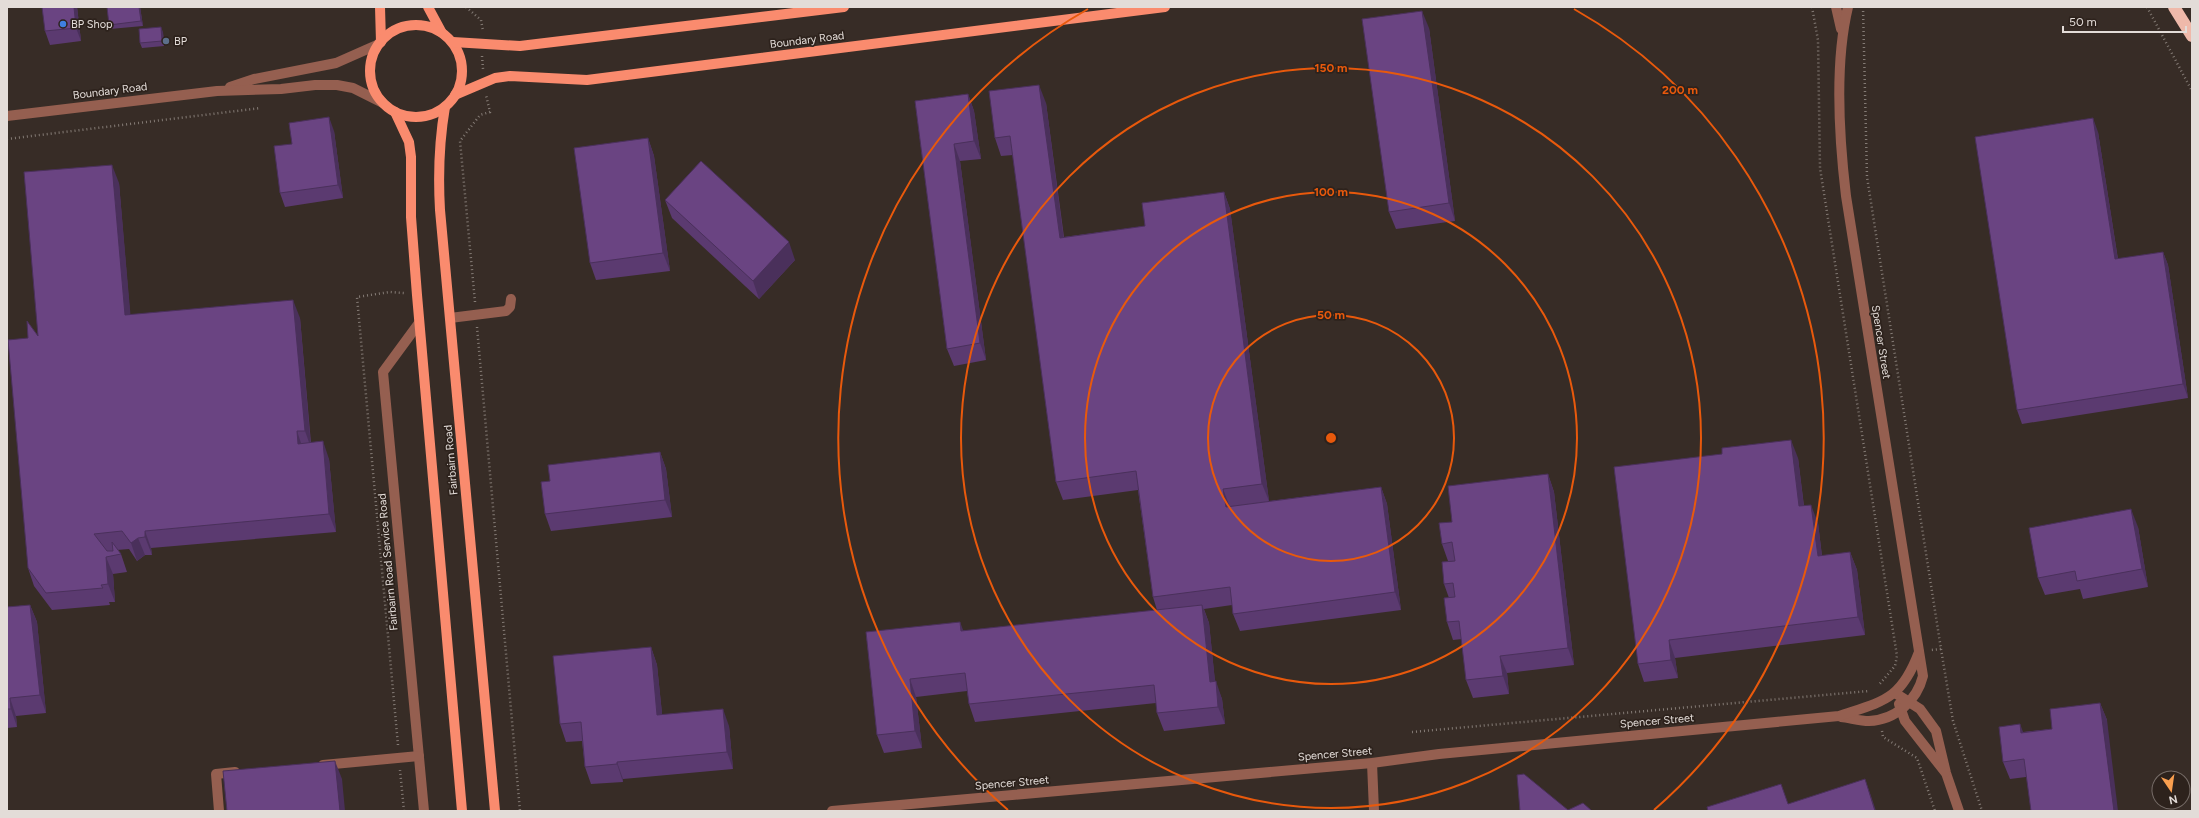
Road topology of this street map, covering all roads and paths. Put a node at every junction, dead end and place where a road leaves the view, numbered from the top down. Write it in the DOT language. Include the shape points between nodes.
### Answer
graph roads {
  1 [pos="380,7"];
  2 [pos="428,7"];
  3 [pos="466,7"];
  4 [pos="844,7"];
  5 [pos="1165,7"];
  6 [pos="1812,7"];
  7 [pos="1836,7"];
  8 [pos="1848,7"];
  9 [pos="1864,7"];
  10 [pos="2147,7"];
  11 [pos="2174,7"];
  12 [pos="818,9"];
  13 [pos="442,33"];
  14 [pos="1842,33"];
  15 [pos="2192,36"];
  16 [pos="453,42"];
  17 [pos="380,43"];
  18 [pos="481,43"];
  19 [pos="483,83"];
  20 [pos="217,91"];
  21 [pos="2192,91"];
  22 [pos="456,95"];
  23 [pos="383,103"];
  24 [pos="445,107"];
  25 [pos="261,108"];
  26 [pos="395,112"];
  27 [pos="7,116"];
  28 [pos="7,139"];
  29 [pos="417,295"];
  30 [pos="511,299"];
  31 [pos="476,315"];
  32 [pos="450,318"];
  33 [pos="419,322"];
  34 [pos="1941,649"];
  35 [pos="1919,652"];
  36 [pos="1895,693"];
  37 [pos="1909,702"];
  38 [pos="1901,710"];
  39 [pos="1839,716"];
  40 [pos="1881,719"];
  41 [pos="1412,732"];
  42 [pos="418,756"];
  43 [pos="399,758"];
  44 [pos="1372,763"];
  45 [pos="310,766"];
  46 [pos="247,771"];
  47 [pos="1946,773"];
  48 [pos="864,810"];
  49 [pos="219,811"];
  50 [pos="404,811"];
  51 [pos="424,811"];
  52 [pos="462,811"];
  53 [pos="495,811"];
  54 [pos="520,811"];
  55 [pos="832,811"];
  56 [pos="1374,811"];
  57 [pos="1934,811"];
  58 [pos="1959,811"];
  59 [pos="1982,811"];
  1 -- 17 [label="main road"];
  2 -- 13 [label="main road"];
  3 -- 18 [label="path" via="481,20"];
  4 -- 12 [label="main road"];
  5 -- 19 [label="main road, Boundary Road" via="587,80 510,76"];
  6 -- 41 [label="path" via="1818,40 1820,168 1897,656 1894,666 1877,688 1868,691"];
  7 -- 14 [label="street, Spencer Street"];
  8 -- 14 [label="street, Spencer Street"];
  9 -- 34 [label="path" via="1867,177"];
  10 -- 21 [label="path"];
  11 -- 15 [label="highway"];
  12 -- 18 [label="main road" via="520,46"];
  13 -- 16 [label="main road"];
  13 -- 17 [label="main road" via="427,26 410,26 394,31"];
  14 -- 35 [label="street, Spencer Street" via="1840,124 1846,196"];
  16 -- 18 [label="main road"];
  16 -- 22 [label="main road" via="462,68 461,83"];
  17 -- 20 [label="street, Boundary Road" via="336,63 254,79"];
  17 -- 23 [label="main road" via="373,54 370,74 374,90"];
  18 -- 19 [label="path"];
  19 -- 22 [label="main road, Boundary Road"];
  19 -- 31 [label="path" via="490,112 480,115 460,141"];
  20 -- 23 [label="street, Boundary Road" via="336,85 353,88"];
  20 -- 27 [label="street, Boundary Road"];
  22 -- 24 [label="main road"];
  23 -- 26 [label="main road"];
  24 -- 26 [label="main road" via="424,116 409,116"];
  24 -- 32 [label="main road, Fairbairn Road" via="438,177"];
  25 -- 28 [label="path"];
  26 -- 29 [label="main road, Fairbairn Road" via="409,142 411,156 411,218"];
  29 -- 33 [label="main road, Fairbairn Road"];
  29 -- 43 [label="path" via="390,292 357,297"];
  30 -- 31 [label="street" via="510,308 506,311"];
  31 -- 32 [label="street"];
  31 -- 54 [label="path"];
  32 -- 53 [label="main road, Fairbairn Road"];
  33 -- 42 [label="street, Fairbairn Road Service Road" via="383,372"];
  33 -- 52 [label="main road, Fairbairn Road"];
  34 -- 35 [label="path"];
  34 -- 59 [label="path" via="1953,721"];
  35 -- 36 [label="street, Spencer Street" via="1912,671"];
  35 -- 37 [label="street, Spencer Street" via="1923,676 1920,686"];
  36 -- 37 [label="street"];
  36 -- 38 [label="street"];
  36 -- 39 [label="street, Spencer Street" via="1878,704"];
  37 -- 38 [label="street, Spencer Street"];
  37 -- 47 [label="street" via="1924,713 1936,731"];
  38 -- 40 [label="street, Spencer Street"];
  38 -- 47 [label="street" via="1905,721"];
  39 -- 40 [label="street, Spencer Street" via="1868,721"];
  39 -- 44 [label="street, Spencer Street" via="1439,754"];
  40 -- 57 [label="path" via="1883,737 1916,758"];
  42 -- 43 [label="street"];
  42 -- 51 [label="street, Fairbairn Road Service Road"];
  43 -- 45 [label="street"];
  43 -- 50 [label="path"];
  44 -- 48 [label="street, Spencer Street"];
  44 -- 56 [label="street"];
  46 -- 49 [label="street" via="216,774"];
  47 -- 58 [label="street"];
  48 -- 55 [label="street, Spencer Street"];
}
